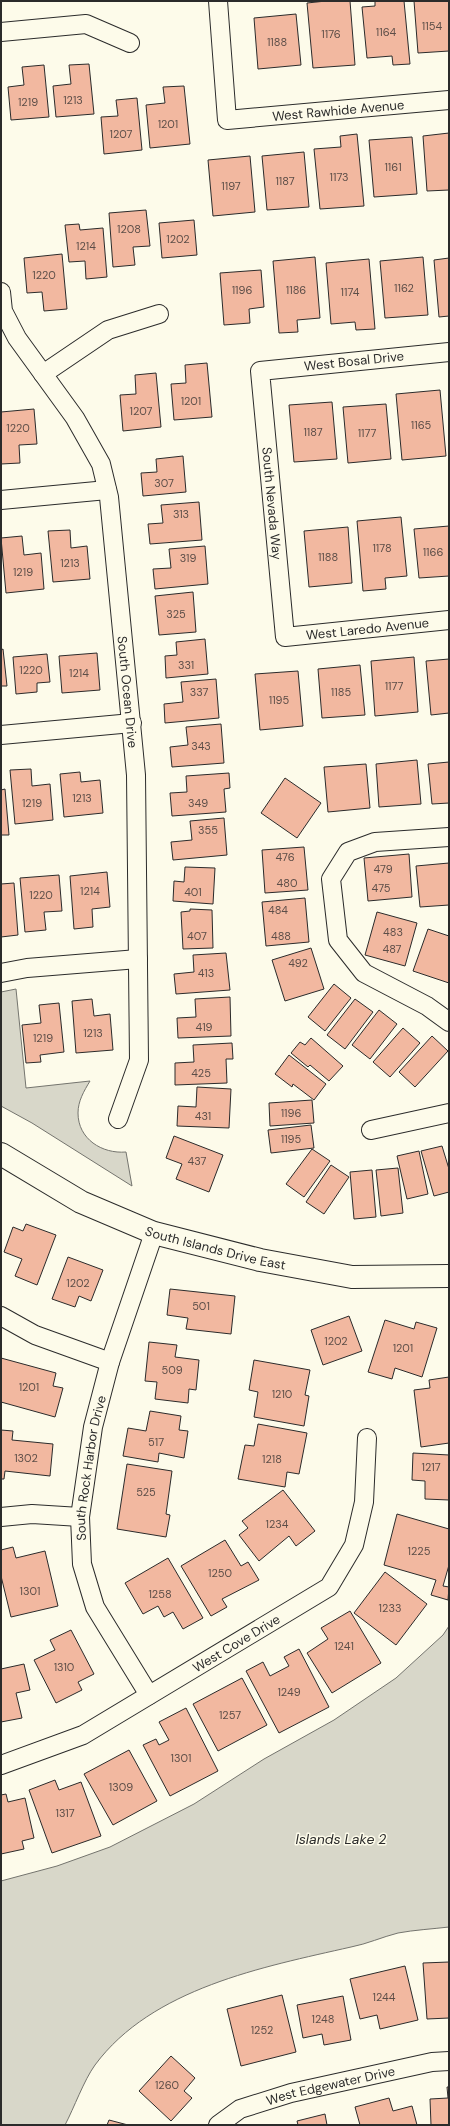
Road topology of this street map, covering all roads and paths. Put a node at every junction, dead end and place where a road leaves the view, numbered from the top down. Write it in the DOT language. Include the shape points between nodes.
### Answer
graph roads {
  1 [pos="218,1"];
  2 [pos="1,32"];
  3 [pos="130,43"];
  4 [pos="449,100"];
  5 [pos="1,292"];
  6 [pos="159,314"];
  7 [pos="449,352"];
  8 [pos="260,371"];
  9 [pos="43,374"];
  10 [pos="107,490"];
  11 [pos="1,500"];
  12 [pos="449,620"];
  13 [pos="285,637"];
  14 [pos="132,723"];
  15 [pos="1,735"];
  16 [pos="449,837"];
  17 [pos="138,959"];
  18 [pos="1,973"];
  19 [pos="449,1022"];
  20 [pos="449,1113"];
  21 [pos="118,1119"];
  22 [pos="371,1130"];
  23 [pos="1,1154"];
  24 [pos="154,1233"];
  25 [pos="449,1276"];
  26 [pos="1,1316"];
  27 [pos="110,1362"];
  28 [pos="367,1438"];
  29 [pos="1,1517"];
  30 [pos="80,1517"];
  31 [pos="149,1694"];
  32 [pos="1,1765"];
  33 [pos="449,2061"];
  34 [pos="218,2125"];
  1 -- 4 [label="street, West Rawhide Avenue" via="227,120"];
  2 -- 3 [label="street" via="86,24"];
  5 -- 9 [label="street, South Ocean Drive" via="3,311 17,338"];
  6 -- 9 [label="street" via="108,330"];
  7 -- 8 [label="street, West Bosal Drive"];
  8 -- 13 [label="street, South Nevada Way"];
  9 -- 10 [label="street, South Ocean Drive" via="75,418 98,458"];
  10 -- 11 [label="street"];
  10 -- 14 [label="street, South Ocean Drive"];
  12 -- 13 [label="street, West Laredo Avenue"];
  14 -- 15 [label="street"];
  14 -- 17 [label="street, South Ocean Drive" via="136,774"];
  16 -- 19 [label="street" via="375,842 348,852 331,879 338,940 364,973 427,1006"];
  17 -- 18 [label="street" via="27,968"];
  17 -- 21 [label="street, South Ocean Drive" via="139,1060"];
  20 -- 22 [label="street"];
  23 -- 24 [label="street, South Islands Drive East" via="81,1202"];
  24 -- 25 [label="street, South Islands Drive East" via="260,1260 352,1277"];
  24 -- 27 [label="street, South Rock Harbor Drive"];
  26 -- 27 [label="street" via="35,1335"];
  27 -- 30 [label="street, South Rock Harbor Drive" via="93,1427"];
  28 -- 31 [label="street, West Cove Drive" via="364,1502 354,1545 329,1587"];
  29 -- 30 [label="street" via="32,1514"];
  30 -- 31 [label="street, South Rock Harbor Drive" via="82,1564 95,1608"];
  31 -- 32 [label="street, West Cove Drive" via="83,1735"];
  33 -- 34 [label="street, West Edgewater Drive" via="432,2062 291,2093 240,2109"];
}
